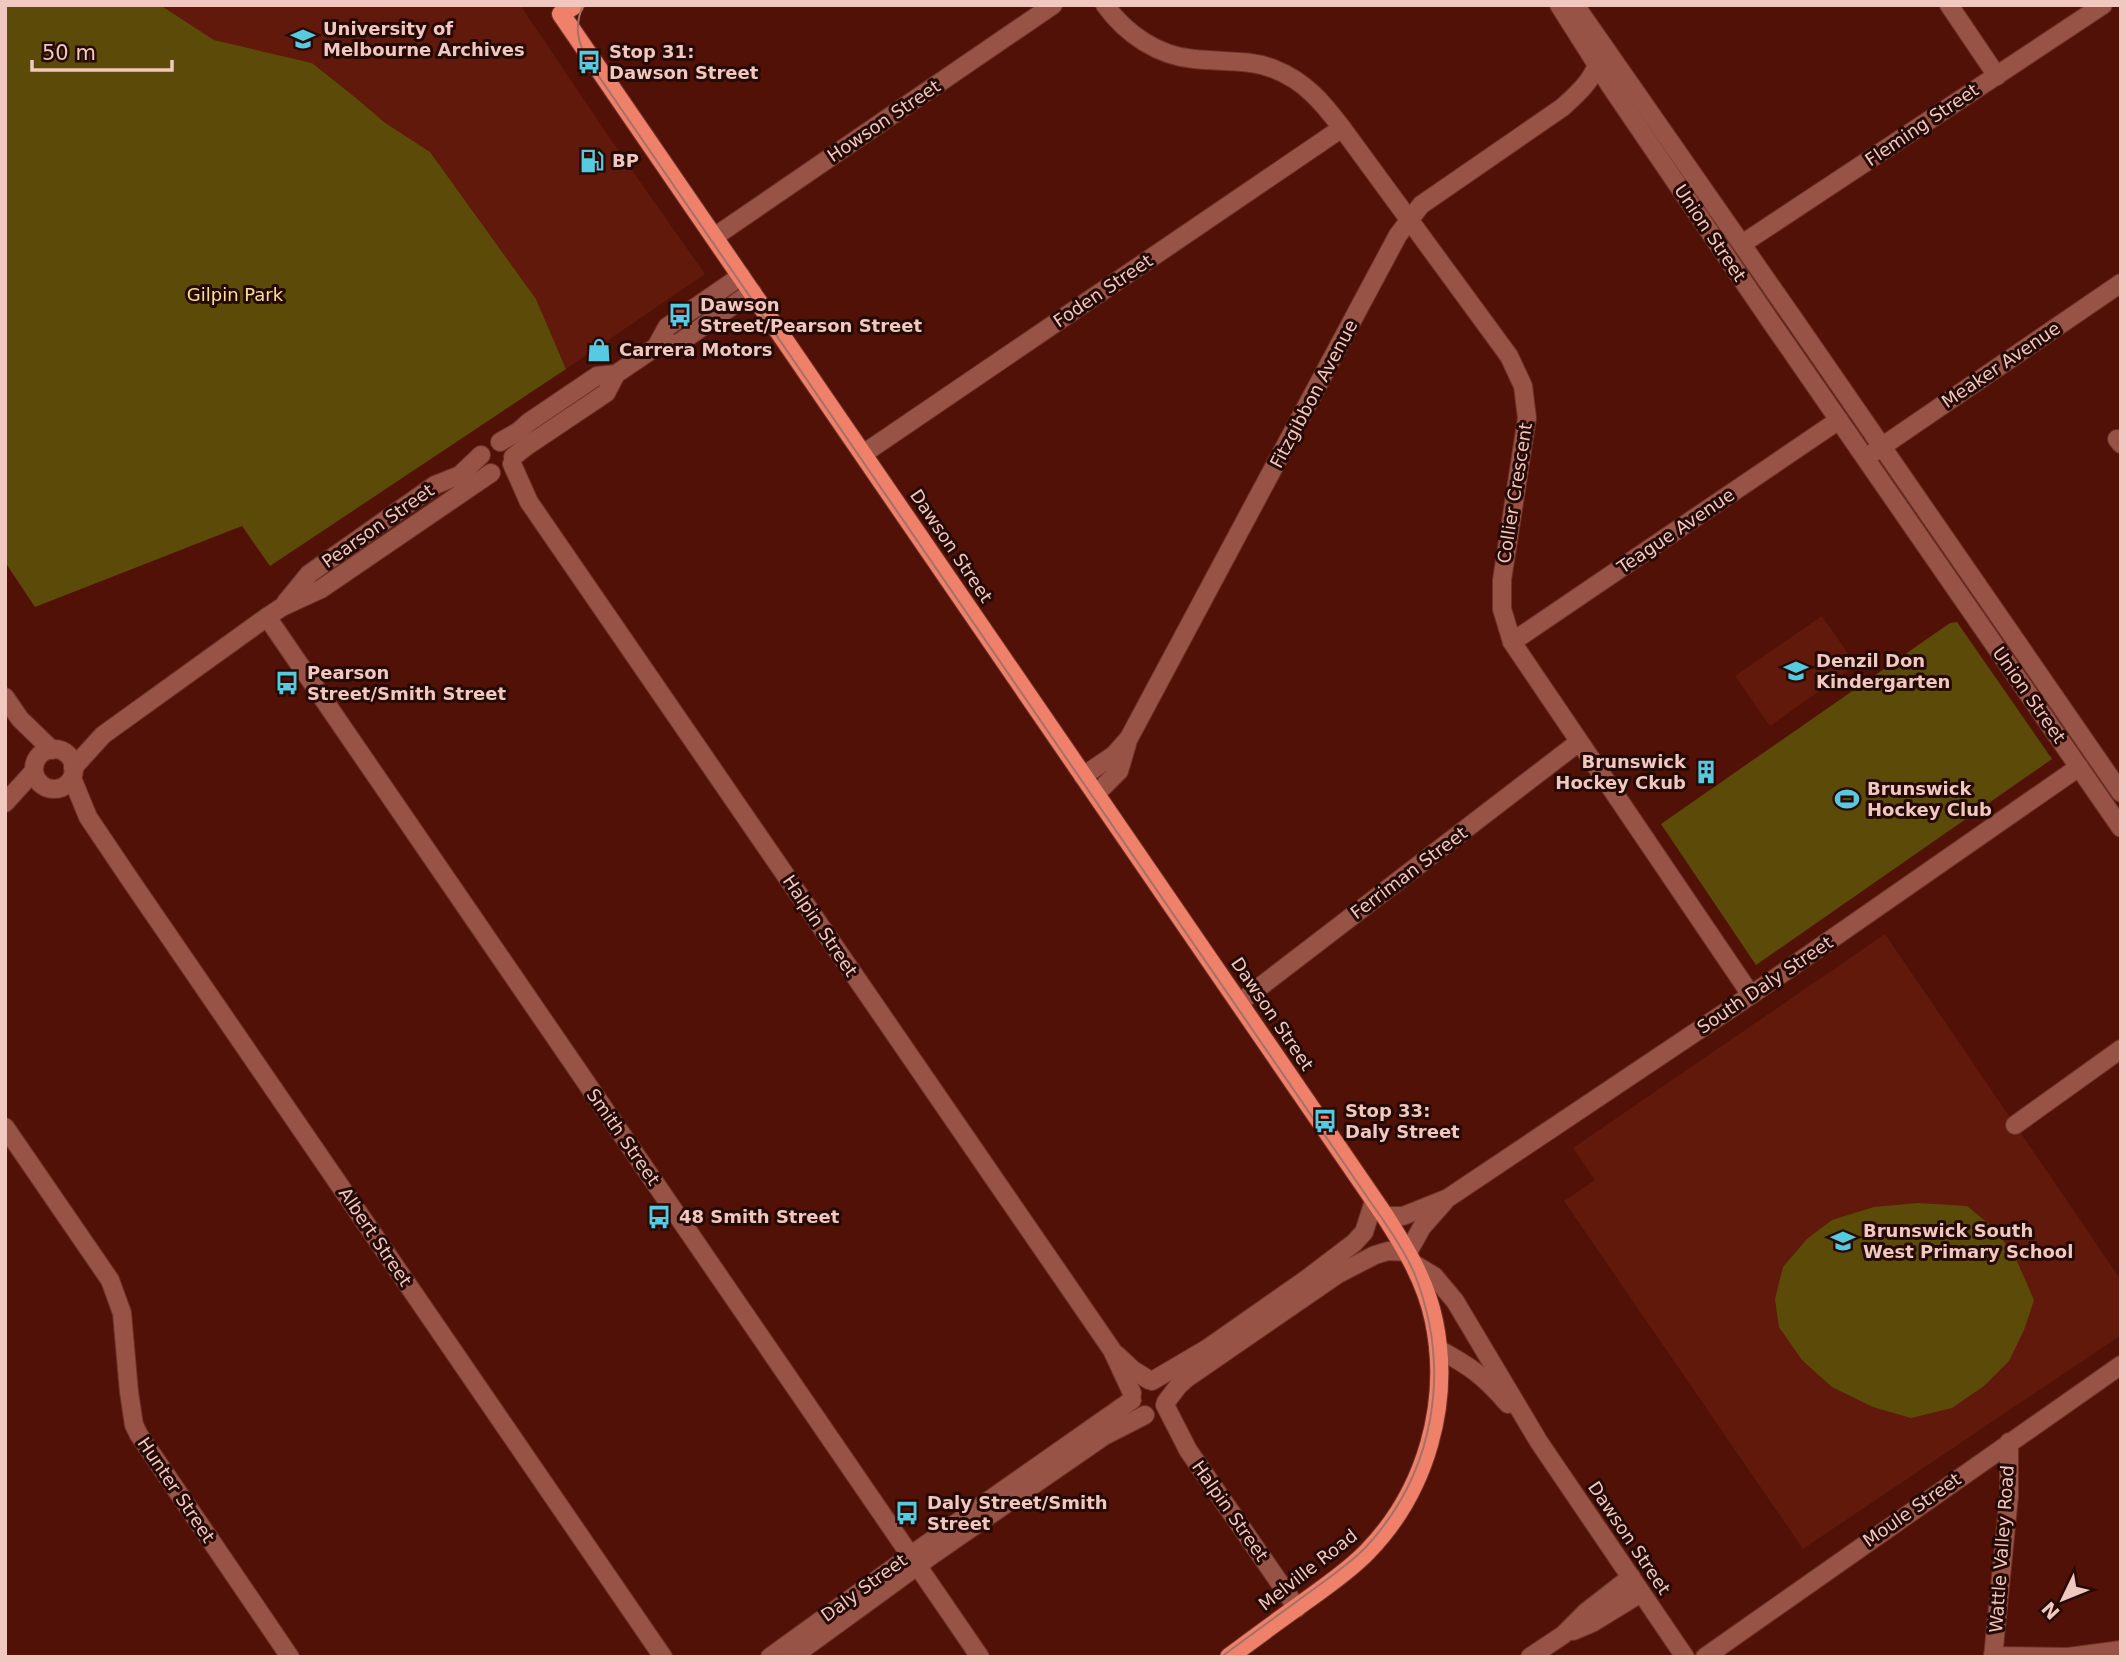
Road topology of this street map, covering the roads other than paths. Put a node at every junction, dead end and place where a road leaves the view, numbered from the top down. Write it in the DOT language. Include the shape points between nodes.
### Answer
graph roads {
  1 [pos="1053,5"];
  2 [pos="1105,5"];
  3 [pos="1559,5"];
  4 [pos="1575,5"];
  5 [pos="1949,5"];
  6 [pos="2103,5"];
  7 [pos="564,8"];
  8 [pos="1597,65"];
  9 [pos="1997,76"];
  10 [pos="1609,85"];
  11 [pos="1563,107"];
  12 [pos="1342,128"];
  13 [pos="1409,219"];
  14 [pos="714,237"];
  15 [pos="1742,244"];
  16 [pos="741,275"];
  17 [pos="2121,284"];
  18 [pos="752,292"];
  19 [pos="656,347"];
  20 [pos="616,374"];
  21 [pos="1839,420"];
  22 [pos="500,442"];
  23 [pos="1882,447"];
  24 [pos="863,454"];
  25 [pos="481,455"];
  26 [pos="1865,458"];
  27 [pos="513,461"];
  28 [pos="494,473"];
  29 [pos="529,502"];
  30 [pos="274,612"];
  31 [pos="1512,642"];
  32 [pos="5,697"];
  33 [pos="20,719"];
  34 [pos="103,735"];
  35 [pos="1129,738"];
  36 [pos="1579,742"];
  37 [pos="57,750"];
  38 [pos="35,766"];
  39 [pos="2079,767"];
  40 [pos="2114,769"];
  41 [pos="73,773"];
  42 [pos="1083,776"];
  43 [pos="51,788"];
  44 [pos="2121,793"];
  45 [pos="1096,794"];
  46 [pos="7,802"];
  47 [pos="88,817"];
  48 [pos="2121,828"];
  49 [pos="1751,995"];
  50 [pos="1239,1003"];
  51 [pos="2121,1049"];
  52 [pos="2015,1125"];
  53 [pos="5,1127"];
  54 [pos="1448,1198"];
  55 [pos="1380,1209"];
  56 [pos="1411,1258"];
  57 [pos="1438,1349"];
  58 [pos="1112,1350"];
  59 [pos="2121,1365"];
  60 [pos="1151,1381"];
  61 [pos="1132,1396"];
  62 [pos="1157,1409"];
  63 [pos="1539,1442"];
  64 [pos="2009,1442"];
  65 [pos="914,1560"];
  66 [pos="1631,1577"];
  67 [pos="1641,1593"];
  68 [pos="1297,1608"];
  69 [pos="1563,1635"];
  70 [pos="2121,1650"];
  71 [pos="1993,1656"];
  72 [pos="290,1657"];
  73 [pos="663,1657"];
  74 [pos="770,1657"];
  75 [pos="792,1657"];
  76 [pos="981,1657"];
  77 [pos="1228,1657"];
  78 [pos="1530,1657"];
  79 [pos="1685,1657"];
  80 [pos="1705,1657"];
  1 -- 14 [label="street, Howson Street"];
  2 -- 12 [label="street, Collier Crescent" via="1136,36 1166,54 1252,63 1296,79"];
  3 -- 8 [label="street, Union Street"];
  4 -- 15 [label="street, Union Street"];
  5 -- 9 [label="street"];
  6 -- 9 [label="street, Fleming Street"];
  7 -- 14 [label="main road, Dawson Street"];
  8 -- 10 [label="street, Union Street"];
  8 -- 11 [label="street, Fitzgibbon Avenue" via="1584,87"];
  9 -- 15 [label="street, Fleming Street"];
  10 -- 11 [label="street, Fitzgibbon Avenue"];
  10 -- 21 [label="street, Union Street"];
  11 -- 13 [label="street, Fitzgibbon Avenue" via="1421,205"];
  12 -- 13 [label="street, Collier Crescent"];
  12 -- 24 [label="street, Foden Street"];
  13 -- 31 [label="street, Collier Crescent" via="1509,356 1523,386 1527,418 1502,580 1502,609"];
  13 -- 35 [label="street, Fitzgibbon Avenue"];
  14 -- 16 [label="main road, Dawson Street"];
  15 -- 23 [label="street, Union Street"];
  16 -- 18 [label="main road, Dawson Street"];
  16 -- 19 [label="street" via="667,327"];
  17 -- 23 [label="street, Meaker Avenue"];
  18 -- 19 [label="street" via="679,343"];
  18 -- 24 [label="main road, Dawson Street"];
  19 -- 20 [label="street"];
  20 -- 22 [label="street" via="597,376"];
  20 -- 27 [label="street" via="606,393 527,446"];
  21 -- 26 [label="street, Union Street"];
  21 -- 31 [label="street, Teague Avenue"];
  22 -- 25 [label="street" via="490,443"];
  22 -- 27 [label="street" via="509,447"];
  23 -- 26 [label="street"];
  23 -- 40 [label="street, Union Street"];
  24 -- 42 [label="main road, Dawson Street"];
  25 -- 28 [label="street" via="483,466"];
  25 -- 30 [label="street, Pearson Street" via="460,475 435,485 309,574"];
  26 -- 39 [label="street, Union Street"];
  27 -- 28 [label="street" via="506,471"];
  27 -- 29 [label="street, Halpin Street"];
  28 -- 29 [label="street, Halpin Street"];
  28 -- 30 [label="street, Pearson Street" via="321,589"];
  29 -- 58 [label="street, Halpin Street"];
  30 -- 34 [label="street, Pearson Street"];
  30 -- 65 [label="street, Smith Street"];
  31 -- 36 [label="street, Collier Crescent"];
  32 -- 33 [label="street"];
  33 -- 37 [label="street"];
  33 -- 38 [label="street"];
  34 -- 37 [label="street, Pearson Street"];
  34 -- 41 [label="street, Pearson Street"];
  35 -- 42 [label="street, Fitzgibbon Avenue" via="1114,755"];
  35 -- 45 [label="street, Fitzgibbon Avenue" via="1119,771"];
  36 -- 49 [label="street, Collier Crescent"];
  36 -- 50 [label="street, Ferriman Street"];
  37 -- 38 [label="street" via="40,755"];
  37 -- 41 [label="street" via="70,758"];
  38 -- 43 [label="street" via="36,778"];
  38 -- 46 [label="street"];
  39 -- 48 [label="street, Union Street"];
  39 -- 49 [label="street, South Daly Street"];
  40 -- 44 [label="street, Union Street"];
  41 -- 43 [label="street" via="65,786"];
  41 -- 47 [label="street, Albert Street"];
  42 -- 45 [label="main road, Dawson Street"];
  43 -- 46 [label="street"];
  43 -- 47 [label="street, Albert Street"];
  45 -- 50 [label="main road, Dawson Street"];
  47 -- 73 [label="street, Albert Street"];
  49 -- 54 [label="street, South Daly Street"];
  50 -- 55 [label="main road, Dawson Street"];
  51 -- 52 [label="street"];
  53 -- 72 [label="street, Hunter Street" via="110,1280 122,1313 129,1392 139,1436"];
  54 -- 55 [label="street, South Daly Street" via="1403,1216"];
  54 -- 56 [label="street, South Daly Street" via="1422,1227"];
  55 -- 56 [label="main road, Dawson Street"];
  55 -- 60 [label="street" via="1354,1243 1308,1278 1208,1348"];
  56 -- 57 [label="main road, Melville Road" via="1434,1320"];
  56 -- 62 [label="street, Daly Street" via="1388,1251 1338,1274 1187,1378"];
  56 -- 63 [label="street, Dawson Street" via="1455,1301"];
  57 -- 63 [label="street, Dawson Street" via="1477,1371"];
  57 -- 68 [label="main road, Melville Road" via="1439,1388 1432,1430 1414,1489 1368,1552"];
  58 -- 60 [label="street, Halpin Street"];
  58 -- 61 [label="street, Halpin Street"];
  59 -- 64 [label="street, Moule Street"];
  60 -- 61 [label="street" via="1139,1384"];
  60 -- 62 [label="street" via="1165,1391"];
  61 -- 62 [label="street" via="1136,1409"];
  61 -- 65 [label="street, Daly Street"];
  62 -- 65 [label="street, Daly Street" via="1104,1436"];
  62 -- 68 [label="street, Halpin Street"];
  63 -- 66 [label="street, Dawson Street"];
  64 -- 71 [label="street, Wattle Valley Road" via="2009,1496"];
  64 -- 80 [label="street, Moule Street"];
  65 -- 74 [label="street, Daly Street"];
  65 -- 75 [label="street, Daly Street"];
  65 -- 76 [label="street, Smith Street"];
  66 -- 67 [label="street, Dawson Street"];
  66 -- 69 [label="street"];
  67 -- 69 [label="street"];
  67 -- 79 [label="street, Dawson Street"];
  68 -- 77 [label="main road, Melville Road"];
  69 -- 78 [label="street"];
  70 -- 71 [label="street" via="2068,1657"];
}
